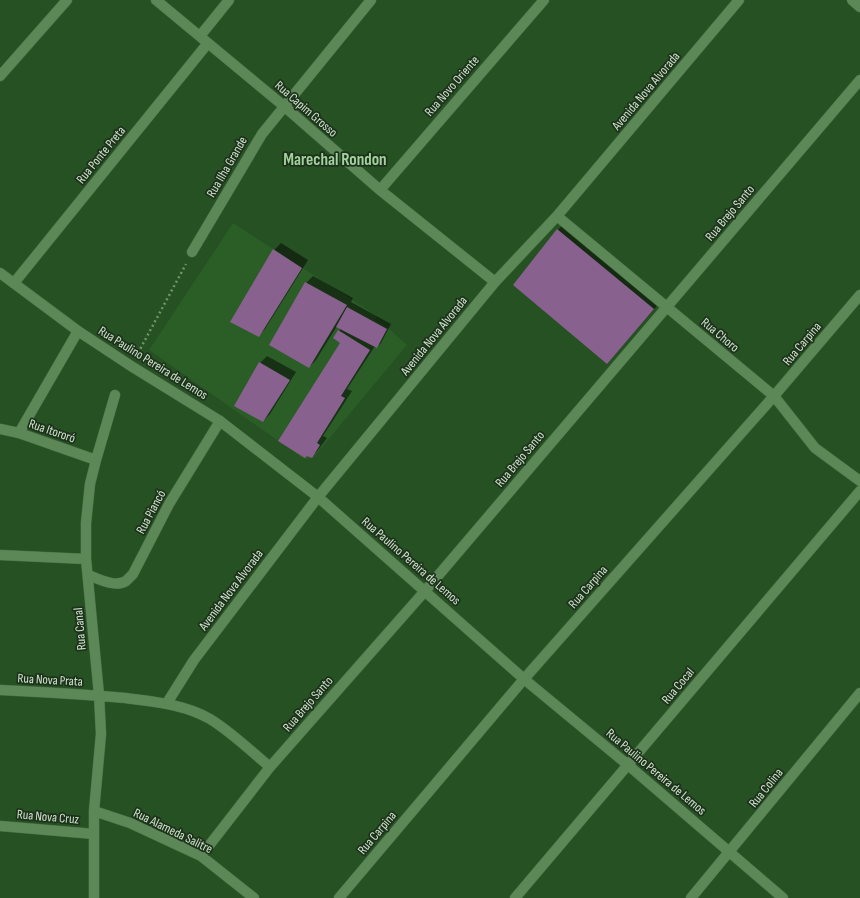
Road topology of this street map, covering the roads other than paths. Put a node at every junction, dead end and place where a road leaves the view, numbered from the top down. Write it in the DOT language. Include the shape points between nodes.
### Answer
graph roads {
  1 [pos="67,0"];
  2 [pos="156,0"];
  3 [pos="229,0"];
  4 [pos="371,0"];
  5 [pos="544,0"];
  6 [pos="739,0"];
  7 [pos="852,0"];
  8 [pos="860,7"];
  9 [pos="204,39"];
  10 [pos="0,76"];
  11 [pos="860,80"];
  12 [pos="285,107"];
  13 [pos="380,190"];
  14 [pos="557,216"];
  15 [pos="192,252"];
  16 [pos="0,273"];
  17 [pos="495,282"];
  18 [pos="14,284"];
  19 [pos="860,295"];
  20 [pos="667,308"];
  21 [pos="78,331"];
  22 [pos="115,395"];
  23 [pos="774,396"];
  24 [pos="220,421"];
  25 [pos="0,428"];
  26 [pos="19,433"];
  27 [pos="96,460"];
  28 [pos="860,481"];
  29 [pos="860,491"];
  30 [pos="318,497"];
  31 [pos="0,555"];
  32 [pos="86,559"];
  33 [pos="88,575"];
  34 [pos="425,591"];
  35 [pos="524,679"];
  36 [pos="0,690"];
  37 [pos="860,694"];
  38 [pos="99,696"];
  39 [pos="167,703"];
  40 [pos="628,765"];
  41 [pos="270,768"];
  42 [pos="94,811"];
  43 [pos="0,826"];
  44 [pos="94,834"];
  45 [pos="730,852"];
  46 [pos="201,856"];
  47 [pos="94,898"];
  48 [pos="254,898"];
  49 [pos="338,898"];
  50 [pos="515,898"];
  51 [pos="691,898"];
  52 [pos="783,898"];
  1 -- 10 [label="street"];
  2 -- 9 [label="street, Rua Capim Grosso"];
  3 -- 9 [label="street, Rua Ponte Preta"];
  4 -- 12 [label="street, Rua Ilha Grande"];
  5 -- 13 [label="street, Rua Novo Oriente"];
  6 -- 14 [label="street, Avenida Nova Alvorada"];
  7 -- 8 [label="street"];
  9 -- 12 [label="street, Rua Capim Grosso"];
  9 -- 18 [label="street, Rua Ponte Preta"];
  11 -- 20 [label="street, Rua Brejo Santo"];
  12 -- 13 [label="street, Rua Capim Grosso"];
  12 -- 15 [label="street, Rua Ilha Grande" via="262,134"];
  13 -- 17 [label="street, Rua Capim Grosso"];
  14 -- 17 [label="street, Avenida Nova Alvorada"];
  14 -- 20 [label="street, Rua Choro"];
  16 -- 18 [label="street, Rua Paulino Pereira de Lemos"];
  17 -- 30 [label="street, Avenida Nova Alvorada"];
  18 -- 21 [label="street, Rua Paulino Pereira de Lemos"];
  19 -- 23 [label="street, Rua Carpina"];
  20 -- 23 [label="street, Rua Choro"];
  20 -- 34 [label="street, Rua Brejo Santo"];
  21 -- 24 [label="street, Rua Paulino Pereira de Lemos"];
  21 -- 26 [label="street"];
  22 -- 27 [label="street, Rua Canal"];
  23 -- 28 [label="street, Rua Choro" via="815,448"];
  23 -- 35 [label="street, Rua Carpina"];
  24 -- 30 [label="street, Rua Paulino Pereira de Lemos"];
  24 -- 33 [label="street, Rua Piancó" via="169,504 133,574 126,581 117,583"];
  25 -- 26 [label="street, Rua Itororó"];
  26 -- 27 [label="street, Rua Itororó"];
  27 -- 32 [label="street, Rua Canal" via="90,484 86,523"];
  29 -- 40 [label="street, Rua Cocal"];
  30 -- 34 [label="street, Rua Paulino Pereira de Lemos"];
  30 -- 39 [label="street, Avenida Nova Alvorada" via="194,660"];
  31 -- 32 [label="street"];
  32 -- 33 [label="street, Rua Canal"];
  33 -- 38 [label="street, Rua Canal"];
  34 -- 35 [label="street, Rua Paulino Pereira de Lemos"];
  34 -- 41 [label="street, Rua Brejo Santo"];
  35 -- 40 [label="street, Rua Paulino Pereira de Lemos"];
  35 -- 49 [label="street, Rua Carpina"];
  36 -- 38 [label="street, Rua Nova Prata"];
  37 -- 45 [label="street, Rua Colina"];
  38 -- 39 [label="street, Rua Nova Prata"];
  38 -- 42 [label="street, Rua Canal" via="101,734"];
  39 -- 41 [label="street, Rua Nova Prata" via="210,720"];
  40 -- 45 [label="street, Rua Paulino Pereira de Lemos"];
  40 -- 50 [label="street, Rua Cocal"];
  41 -- 46 [label="street, Rua Brejo Santo"];
  42 -- 44 [label="street, Rua Canal"];
  42 -- 46 [label="street, Rua Alameda Salitre" via="130,823"];
  43 -- 44 [label="street, Rua Nova Cruz"];
  44 -- 47 [label="street, Rua Canal"];
  45 -- 51 [label="street, Rua Colina"];
  45 -- 52 [label="street, Rua Paulino Pereira de Lemos"];
  46 -- 48 [label="street, Rua Alameda Salitre"];
}
